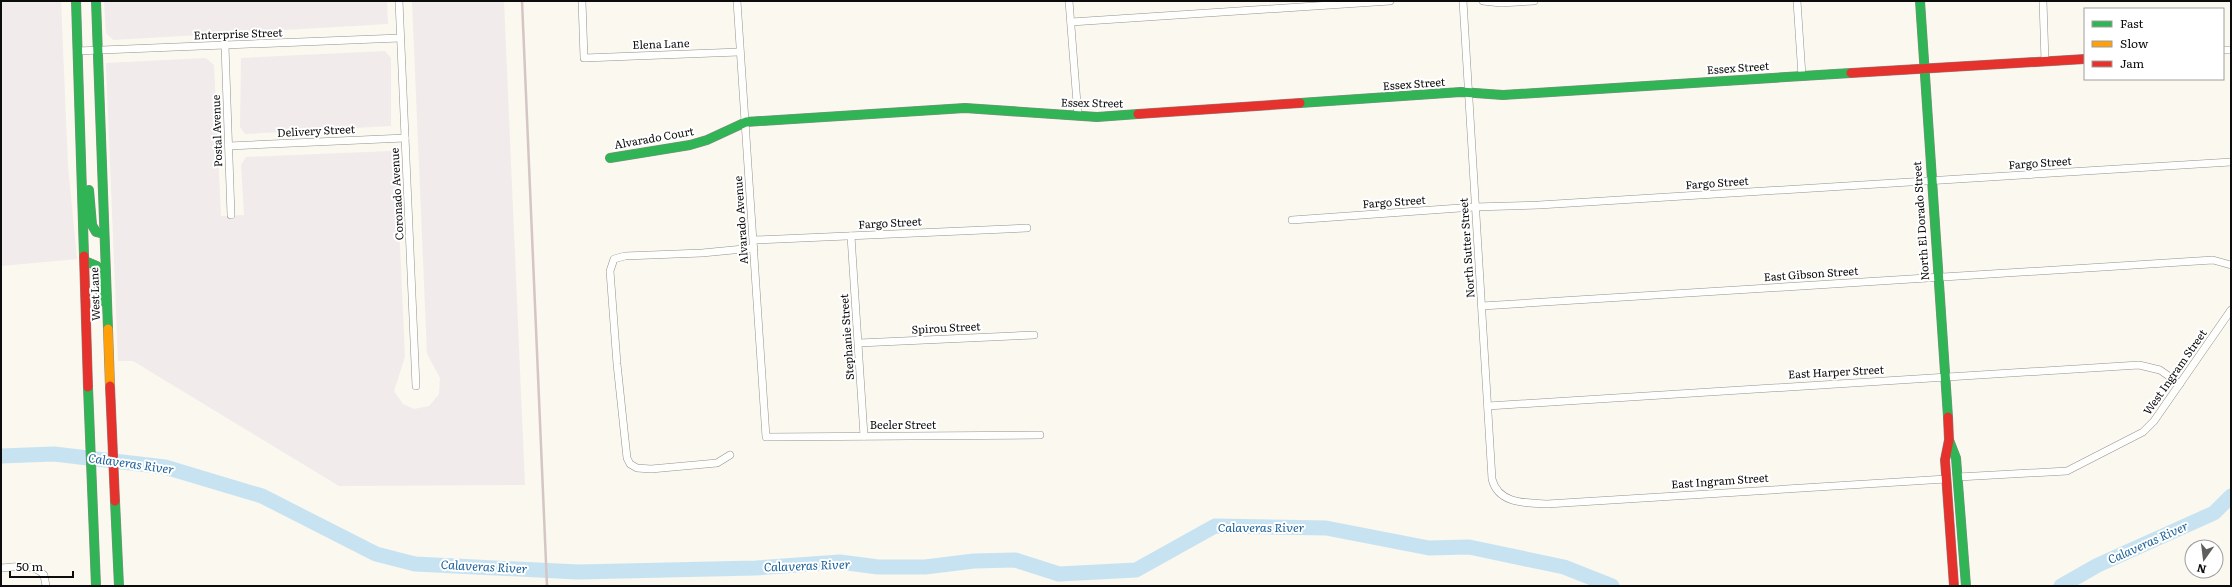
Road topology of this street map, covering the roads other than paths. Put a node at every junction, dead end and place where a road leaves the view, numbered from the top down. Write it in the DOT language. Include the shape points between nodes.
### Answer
graph roads {
  1 [pos="76,1"];
  2 [pos="96,1"];
  3 [pos="398,1"];
  4 [pos="582,1"];
  5 [pos="737,1"];
  6 [pos="1069,1"];
  7 [pos="1390,1"];
  8 [pos="1463,1"];
  9 [pos="1483,1"];
  10 [pos="1534,1"];
  11 [pos="1797,1"];
  12 [pos="1920,1"];
  13 [pos="2043,1"];
  14 [pos="1071,22"];
  15 [pos="400,38"];
  16 [pos="225,46"];
  17 [pos="98,50"];
  18 [pos="77,51"];
  19 [pos="739,52"];
  20 [pos="2084,59"];
  21 [pos="2045,61"];
  22 [pos="1924,69"];
  23 [pos="1802,76"];
  24 [pos="1469,92"];
  25 [pos="1078,116"];
  26 [pos="746,122"];
  27 [pos="405,138"];
  28 [pos="229,146"];
  29 [pos="610,158"];
  30 [pos="2231,162"];
  31 [pos="83,171"];
  32 [pos="1931,180"];
  33 [pos="1474,207"];
  34 [pos="231,215"];
  35 [pos="1292,220"];
  36 [pos="1027,228"];
  37 [pos="104,234"];
  38 [pos="852,236"];
  39 [pos="754,240"];
  40 [pos="754,248"];
  41 [pos="85,262"];
  42 [pos="2231,265"];
  43 [pos="1937,277"];
  44 [pos="1482,306"];
  45 [pos="107,309"];
  46 [pos="2231,310"];
  47 [pos="1034,335"];
  48 [pos="859,343"];
  49 [pos="1944,377"];
  50 [pos="2180,384"];
  51 [pos="416,386"];
  52 [pos="1488,406"];
  53 [pos="1040,435"];
  54 [pos="864,436"];
  55 [pos="766,437"];
  56 [pos="1949,440"];
  57 [pos="730,454"];
  58 [pos="1958,477"];
  59 [pos="1946,479"];
  60 [pos="1498,493"];
  61 [pos="1,568"];
  62 [pos="46,586"];
  63 [pos="96,586"];
  64 [pos="119,586"];
  65 [pos="1954,586"];
  66 [pos="1966,586"];
  1 -- 18 [label="main road, West Lane"];
  2 -- 17 [label="main road, West Lane"];
  3 -- 15 [label="street, Coronado Avenue"];
  4 -- 19 [label="street, Elena Lane" via="584,58"];
  5 -- 19 [label="street, Alvarado Avenue"];
  6 -- 14 [label="street"];
  7 -- 14 [label="street"];
  8 -- 24 [label="street, North Sutter Street"];
  9 -- 10 [label="street"];
  11 -- 23 [label="street"];
  12 -- 22 [label="main road, North El Dorado Street"];
  13 -- 21 [label="street"];
  14 -- 25 [label="street"];
  15 -- 16 [label="street, Enterprise Street"];
  15 -- 27 [label="street, Coronado Avenue"];
  16 -- 17 [label="street, Enterprise Street"];
  16 -- 28 [label="street, Postal Avenue"];
  17 -- 18 [label="street, Enterprise Street"];
  17 -- 37 [label="main road, West Lane"];
  18 -- 31 [label="main road, West Lane"];
  19 -- 26 [label="street, Alvarado Avenue"];
  20 -- 21 [label="main road, Essex Street"];
  21 -- 22 [label="main road, Essex Street"];
  22 -- 23 [label="main road, Essex Street"];
  22 -- 32 [label="main road, North El Dorado Street"];
  23 -- 24 [label="main road, Essex Street" via="1503,95"];
  24 -- 25 [label="main road, Essex Street" via="1122,116"];
  24 -- 33 [label="street, North Sutter Street"];
  25 -- 26 [label="main road, Essex Street" via="965,108"];
  26 -- 29 [label="main road, Alvarado Court" via="730,126 702,141"];
  26 -- 39 [label="street, Alvarado Avenue"];
  27 -- 28 [label="street, Delivery Street"];
  27 -- 51 [label="street, Coronado Avenue"];
  28 -- 34 [label="street, Postal Avenue"];
  30 -- 32 [label="street, Fargo Street"];
  31 -- 37 [label="main road" via="90,192 92,225 96,232"];
  31 -- 41 [label="main road, West Lane"];
  32 -- 33 [label="street, Fargo Street"];
  32 -- 43 [label="main road, North El Dorado Street"];
  33 -- 35 [label="street, Fargo Street"];
  33 -- 44 [label="street, North Sutter Street"];
  36 -- 38 [label="street, Fargo Street"];
  37 -- 45 [label="main road, West Lane"];
  38 -- 39 [label="street, Fargo Street"];
  38 -- 48 [label="street, Stephanie Street"];
  39 -- 40 [label="street, Alvarado Avenue"];
  40 -- 55 [label="street, Alvarado Avenue"];
  40 -- 57 [label="street" via="625,256 614,259 610,271 617,364 627,458 630,464 638,468 651,469 717,463"];
  41 -- 45 [label="main road" via="97,266 99,289"];
  41 -- 63 [label="main road, West Lane"];
  42 -- 43 [label="street, East Gibson Street" via="2213,260"];
  43 -- 44 [label="street, East Gibson Street"];
  43 -- 49 [label="main road, North El Dorado Street"];
  44 -- 52 [label="street, North Sutter Street"];
  45 -- 64 [label="main road, West Lane"];
  46 -- 50 [label="street, West Ingram Street"];
  47 -- 48 [label="street, Spirou Street"];
  48 -- 54 [label="street, Stephanie Street"];
  49 -- 50 [label="street, East Harper Street" via="2139,364 2160,370"];
  49 -- 52 [label="street, East Harper Street"];
  49 -- 56 [label="main road, North El Dorado Street"];
  50 -- 58 [label="street, West Ingram Street" via="2149,427 2067,471"];
  52 -- 60 [label="street, North Sutter Street" via="1492,479"];
  53 -- 54 [label="street, Beeler Street"];
  54 -- 55 [label="street, Beeler Street"];
  56 -- 58 [label="main road, North El Dorado Street" via="1956,458"];
  56 -- 59 [label="main road, North El Dorado Street" via="1945,460"];
  58 -- 66 [label="main road, North El Dorado Street"];
  59 -- 60 [label="street, East Ingram Street" via="1547,504 1510,500"];
  59 -- 65 [label="main road, North El Dorado Street"];
  61 -- 62 [label="street" via="35,568 44,575"];
}
